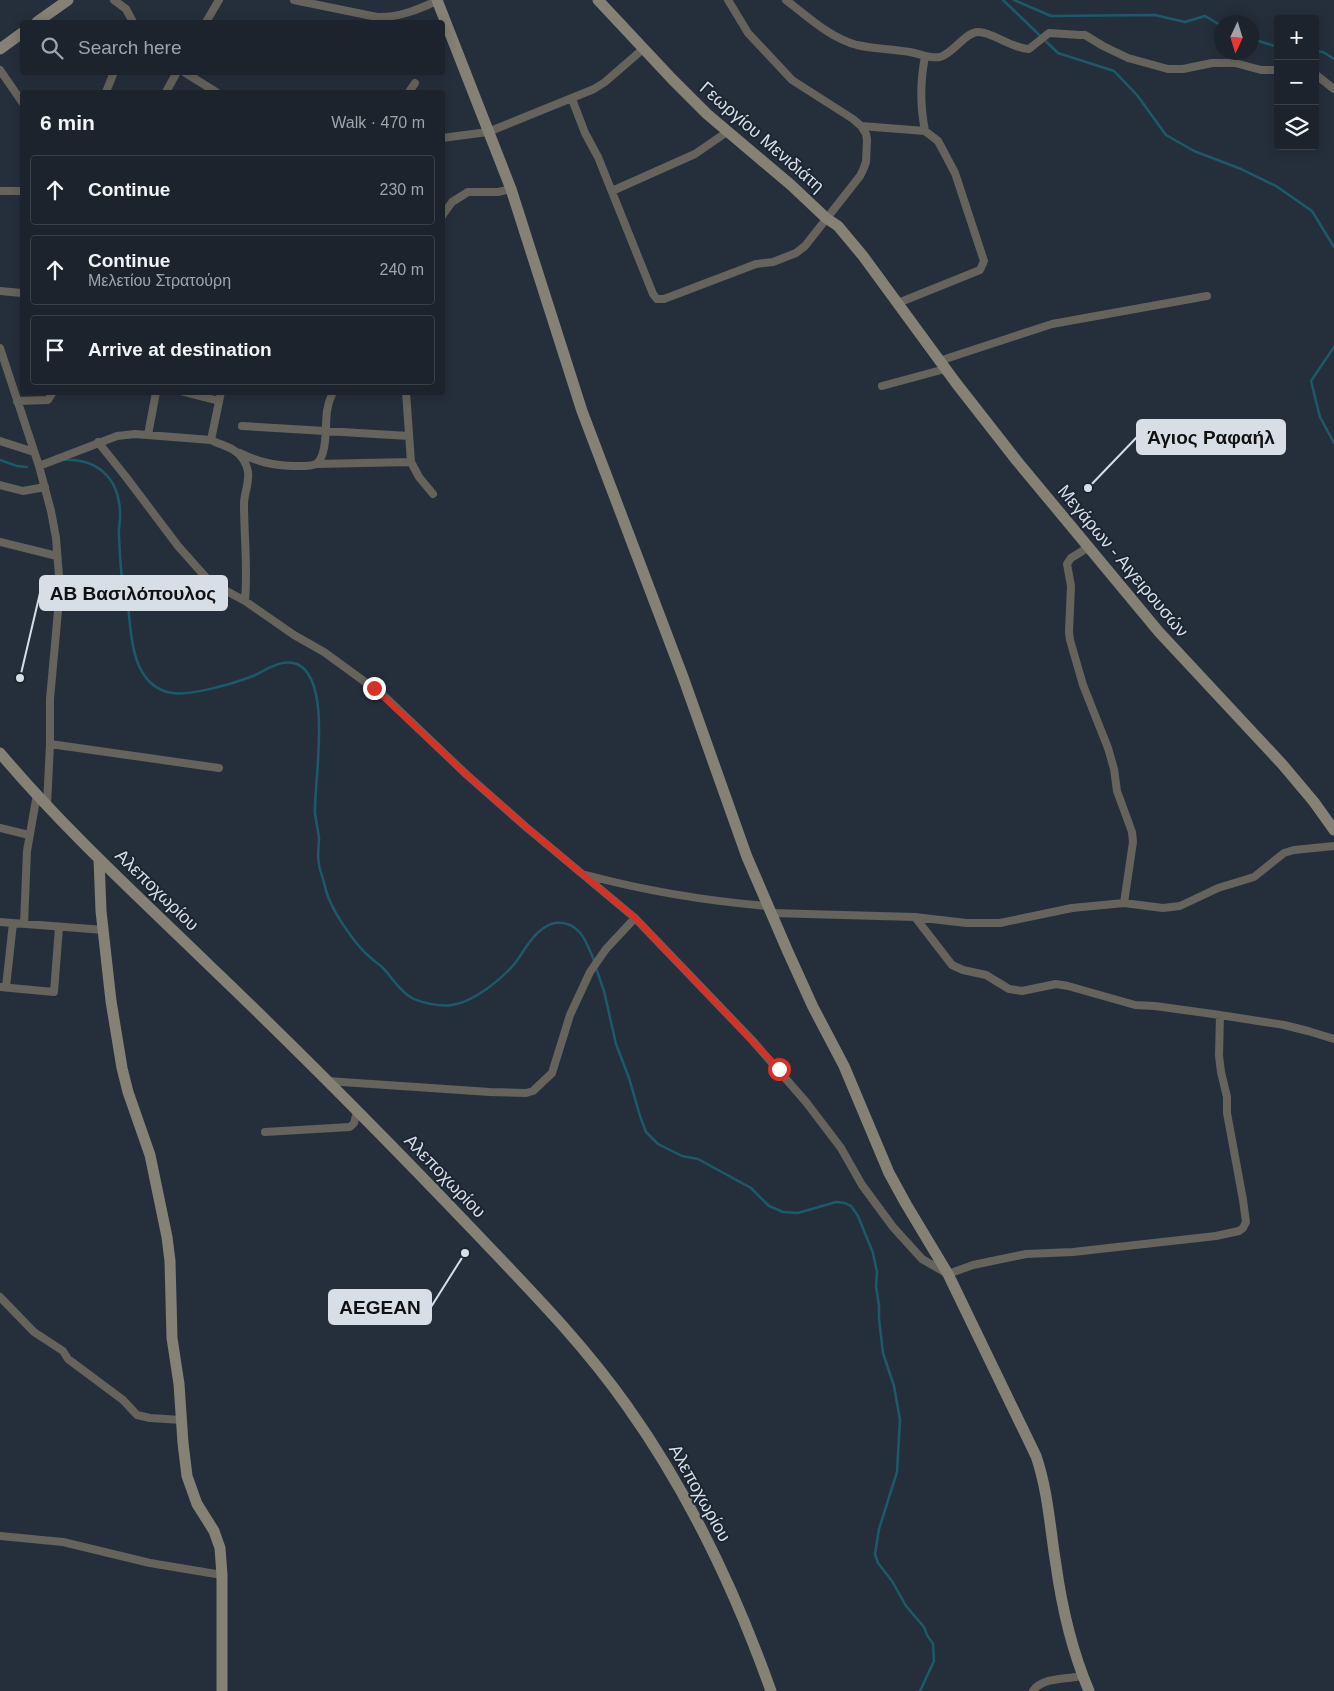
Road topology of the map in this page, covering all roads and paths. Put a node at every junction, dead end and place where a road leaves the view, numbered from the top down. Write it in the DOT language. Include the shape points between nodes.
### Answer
graph roads {
  1 [pos="68,0"];
  2 [pos="114,0"];
  3 [pos="219,0"];
  4 [pos="294,0"];
  5 [pos="438,0"];
  6 [pos="598,0"];
  7 [pos="728,0"];
  8 [pos="786,0"];
  9 [pos="310,2"];
  10 [pos="40,20"];
  11 [pos="129,20"];
  12 [pos="207,20"];
  13 [pos="20,34"];
  14 [pos="0,49"];
  15 [pos="644,49"];
  16 [pos="925,56"];
  17 [pos="0,70"];
  18 [pos="1274,70"];
  19 [pos="113,75"];
  20 [pos="175,75"];
  21 [pos="189,75"];
  22 [pos="1319,77"];
  23 [pos="415,83"];
  24 [pos="1334,89"];
  25 [pos="107,90"];
  26 [pos="167,90"];
  27 [pos="213,90"];
  28 [pos="410,90"];
  29 [pos="20,99"];
  30 [pos="572,99"];
  31 [pos="861,126"];
  32 [pos="925,131"];
  33 [pos="488,132"];
  34 [pos="727,132"];
  35 [pos="445,138"];
  36 [pos="511,190"];
  37 [pos="0,191"];
  38 [pos="20,191"];
  39 [pos="612,191"];
  40 [pos="445,212"];
  41 [pos="826,218"];
  42 [pos="0,291"];
  43 [pos="20,293"];
  44 [pos="1207,296"];
  45 [pos="898,303"];
  46 [pos="0,348"];
  47 [pos="942,365"];
  48 [pos="882,386"];
  49 [pos="51,395"];
  50 [pos="155,395"];
  51 [pos="196,395"];
  52 [pos="220,395"];
  53 [pos="332,395"];
  54 [pos="406,395"];
  55 [pos="17,401"];
  56 [pos="219,401"];
  57 [pos="242,426"];
  58 [pos="326,432"];
  59 [pos="148,435"];
  60 [pos="410,436"];
  61 [pos="211,440"];
  62 [pos="0,442"];
  63 [pos="98,442"];
  64 [pos="233,450"];
  65 [pos="34,452"];
  66 [pos="411,462"];
  67 [pos="316,464"];
  68 [pos="39,466"];
  69 [pos="0,485"];
  70 [pos="45,487"];
  71 [pos="434,494"];
  72 [pos="0,542"];
  73 [pos="1089,547"];
  74 [pos="57,556"];
  75 [pos="245,601"];
  76 [pos="50,744"];
  77 [pos="0,754"];
  78 [pos="219,768"];
  79 [pos="37,794"];
  80 [pos="47,805"];
  81 [pos="0,828"];
  82 [pos="1334,830"];
  83 [pos="29,835"];
  84 [pos="1334,846"];
  85 [pos="99,859"];
  86 [pos="584,875"];
  87 [pos="1124,903"];
  88 [pos="769,909"];
  89 [pos="915,917"];
  90 [pos="635,918"];
  91 [pos="0,922"];
  92 [pos="13,923"];
  93 [pos="24,924"];
  94 [pos="59,927"];
  95 [pos="104,930"];
  96 [pos="3,987"];
  97 [pos="1220,1015"];
  98 [pos="1334,1039"];
  99 [pos="327,1081"];
  100 [pos="358,1112"];
  101 [pos="265,1132"];
  102 [pos="948,1274"];
  103 [pos="0,1296"];
  104 [pos="182,1420"];
  105 [pos="0,1536"];
  106 [pos="222,1575"];
  107 [pos="1083,1676"];
  108 [pos="222,1691"];
  109 [pos="770,1691"];
  110 [pos="1033,1691"];
  111 [pos="1089,1691"];
  1 -- 10 [label="street"];
  2 -- 11 [label="street" via="126,9"];
  3 -- 12 [label="street"];
  4 -- 9 [label="street"];
  5 -- 9 [label="street" via="408,13 385,18"];
  5 -- 33 [label="street"];
  6 -- 15 [label="street, Γεωργίου Μενιδιάτη"];
  7 -- 31 [label="street" via="748,33 792,80"];
  8 -- 16 [label="street" via="844,40"];
  13 -- 14 [label="street"];
  15 -- 30 [label="street" via="605,82"];
  15 -- 34 [label="street, Γεωργίου Μενιδιάτη"];
  16 -- 18 [label="street" via="947,54 973,33 982,32 1016,48 1029,49 1055,32 1085,36 1128,58 1168,69 1184,69 1212,62"];
  16 -- 32 [label="street" via="920,108"];
  17 -- 29 [label="street"];
  19 -- 25 [label="street"];
  20 -- 26 [label="street"];
  21 -- 27 [label="street"];
  22 -- 24 [label="street"];
  23 -- 28 [label="street"];
  30 -- 33 [label="street"];
  30 -- 39 [label="street"];
  31 -- 32 [label="street"];
  31 -- 41 [label="street" via="867,140 863,170"];
  32 -- 45 [label="street" via="938,141 952,165 984,261 980,270"];
  33 -- 35 [label="street"];
  33 -- 36 [label="street"];
  34 -- 39 [label="street" via="695,154"];
  34 -- 41 [label="street, Γεωργίου Μενιδιάτη"];
  36 -- 40 [label="street" via="468,192 452,202"];
  36 -- 88 [label="street" via="582,411 684,677 747,858"];
  37 -- 38 [label="street"];
  39 -- 41 [label="street" via="653,294 660,300 756,264 773,262 796,253"];
  41 -- 45 [label="street, Γεωργίου Μενιδιάτη" via="838,226"];
  42 -- 43 [label="street"];
  44 -- 47 [label="street" via="1052,324"];
  45 -- 47 [label="street, Μεγάρων - Αιγειρουσών"];
  46 -- 55 [label="street"];
  47 -- 48 [label="street"];
  47 -- 73 [label="street, Μεγάρων - Αιγειρουσών"];
  49 -- 55 [label="street" via="48,400"];
  50 -- 59 [label="street"];
  51 -- 56 [label="street"];
  52 -- 56 [label="street"];
  53 -- 58 [label="street" via="327,410"];
  54 -- 60 [label="street"];
  55 -- 65 [label="street"];
  56 -- 61 [label="street"];
  57 -- 58 [label="street"];
  58 -- 60 [label="street"];
  58 -- 67 [label="street"];
  59 -- 61 [label="street"];
  59 -- 63 [label="street" via="117,436"];
  60 -- 66 [label="street"];
  61 -- 64 [label="street"];
  62 -- 65 [label="street"];
  63 -- 68 [label="street"];
  63 -- 75 [label="street" via="204,577"];
  64 -- 67 [label="street" via="258,462"];
  64 -- 75 [label="street" via="244,461 249,476 244,503"];
  65 -- 68 [label="street"];
  66 -- 67 [label="street"];
  66 -- 71 [label="street"];
  68 -- 70 [label="street"];
  69 -- 70 [label="street" via="23,490"];
  70 -- 74 [label="street"];
  72 -- 74 [label="street"];
  73 -- 82 [label="street, Μεγάρων - Αιγειρουσών" via="1177,653 1282,764"];
  73 -- 87 [label="street" via="1067,564 1071,586 1069,632 1083,685 1108,748 1117,791 1132,832"];
  74 -- 76 [label="street" via="60,588 50,699"];
  75 -- 86 [label="street" via="383,695 467,775"];
  76 -- 78 [label="street"];
  76 -- 80 [label="street"];
  77 -- 79 [label="street, Αλεποχωρίου"];
  79 -- 80 [label="street, Αλεποχωρίου"];
  79 -- 83 [label="street"];
  80 -- 85 [label="street, Αλεποχωρίου"];
  81 -- 83 [label="street"];
  83 -- 93 [label="street"];
  84 -- 87 [label="street" via="1284,853 1254,876 1180,906 1163,908"];
  85 -- 95 [label="street"];
  85 -- 99 [label="street, Αλεποχωρίου"];
  86 -- 88 [label="street" via="660,892"];
  86 -- 90 [label="street"];
  87 -- 89 [label="street" via="1072,908 1000,923"];
  88 -- 89 [label="street"];
  88 -- 102 [label="street" via="813,1007 844,1066 889,1172"];
  89 -- 97 [label="street" via="952,965 986,975 1009,989 1022,991 1056,984 1135,1005"];
  90 -- 99 [label="street" via="615,937 590,972 570,1014 552,1073 533,1091 490,1092"];
  90 -- 102 [label="street" via="752,1040 806,1102 841,1148 862,1185 893,1228 922,1259"];
  91 -- 92 [label="street"];
  92 -- 93 [label="street"];
  92 -- 96 [label="street"];
  93 -- 94 [label="street"];
  94 -- 95 [label="street"];
  94 -- 96 [label="street" via="54,992"];
  95 -- 104 [label="street" via="122,1068 150,1154 167,1237 172,1338"];
  97 -- 98 [label="street" via="1284,1025"];
  97 -- 102 [label="street" via="1219,1056 1243,1200 1246,1222 1243,1228 1216,1236 1026,1254"];
  99 -- 100 [label="street, Αλεποχωρίου"];
  100 -- 101 [label="street" via="350,1127"];
  100 -- 109 [label="street, Αλεποχωρίου" via="564,1326 628,1407 683,1493 734,1594"];
  102 -- 107 [label="street" via="1041,1471 1061,1595"];
  103 -- 104 [label="street" via="34,1332 63,1351 68,1359 123,1400 137,1415"];
  104 -- 106 [label="street" via="188,1482 218,1540"];
  105 -- 106 [label="street" via="63,1542 150,1563"];
  106 -- 108 [label="street"];
  107 -- 110 [label="street" via="1043,1683"];
  107 -- 111 [label="street"];
}
